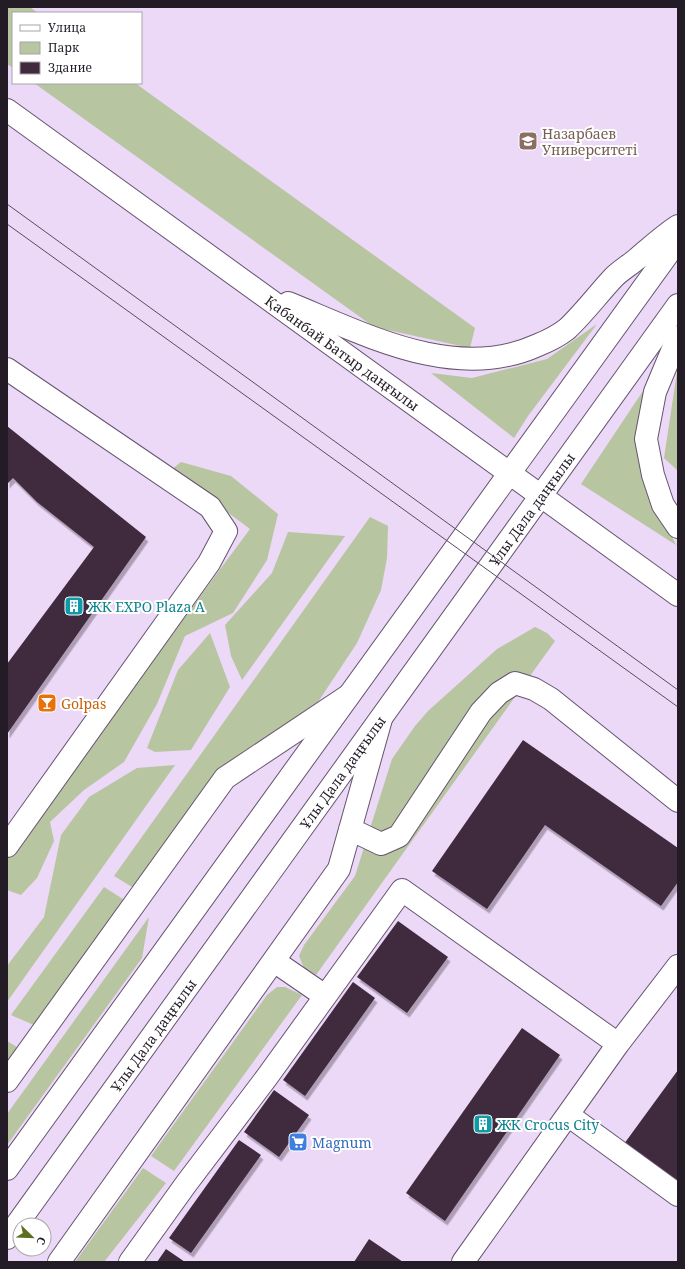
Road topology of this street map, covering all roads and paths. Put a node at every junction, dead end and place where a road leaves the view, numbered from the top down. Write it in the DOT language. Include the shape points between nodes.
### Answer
graph roads {
  1 [pos="7,110"];
  2 [pos="678,226"];
  3 [pos="678,240"];
  4 [pos="256,289"];
  5 [pos="678,305"];
  6 [pos="678,337"];
  7 [pos="9,376"];
  8 [pos="509,474"];
  9 [pos="541,496"];
  10 [pos="678,526"];
  11 [pos="678,594"];
  12 [pos="349,696"];
  13 [pos="381,718"];
  14 [pos="678,802"];
  15 [pos="350,829"];
  16 [pos="7,846"];
  17 [pos="274,961"];
  18 [pos="678,966"];
  19 [pos="325,996"];
  20 [pos="618,1044"];
  21 [pos="7,1081"];
  22 [pos="568,1115"];
  23 [pos="7,1169"];
  24 [pos="678,1195"];
  25 [pos="7,1238"];
  26 [pos="59,1262"];
  27 [pos="130,1262"];
  28 [pos="463,1262"];
  1 -- 4 [label="main road, Қабанбай Батыр даңғылы"];
  2 -- 4 [label="main road" via="616,276 566,329 550,340 502,357 473,359 410,351"];
  3 -- 8 [label="main road"];
  4 -- 8 [label="main road, Қабанбай Батыр даңғылы"];
  5 -- 9 [label="main road, Ұлы Дала даңғылы"];
  6 -- 10 [label="main road" via="655,392 646,439 653,475 663,505"];
  7 -- 16 [label="main road" via="210,507 226,532 209,563"];
  8 -- 9 [label="main road, Қабанбай Батыр даңғылы"];
  8 -- 12 [label="main road"];
  9 -- 11 [label="main road, Қабанбай Батыр даңғылы"];
  9 -- 13 [label="main road, Ұлы Дала даңғылы"];
  12 -- 21 [label="main road" via="225,778"];
  12 -- 23 [label="main road"];
  13 -- 15 [label="main road"];
  13 -- 25 [label="main road, Ұлы Дала даңғылы"];
  14 -- 15 [label="main road" via="551,699 534,689 515,683 499,693 481,712 399,836 381,844"];
  15 -- 17 [label="main road" via="340,869"];
  17 -- 19 [label="main road"];
  17 -- 26 [label="main road"];
  18 -- 20 [label="main road"];
  19 -- 20 [label="main road" via="402,890"];
  19 -- 27 [label="main road"];
  20 -- 22 [label="main road"];
  22 -- 24 [label="main road"];
  22 -- 28 [label="main road"];
}
